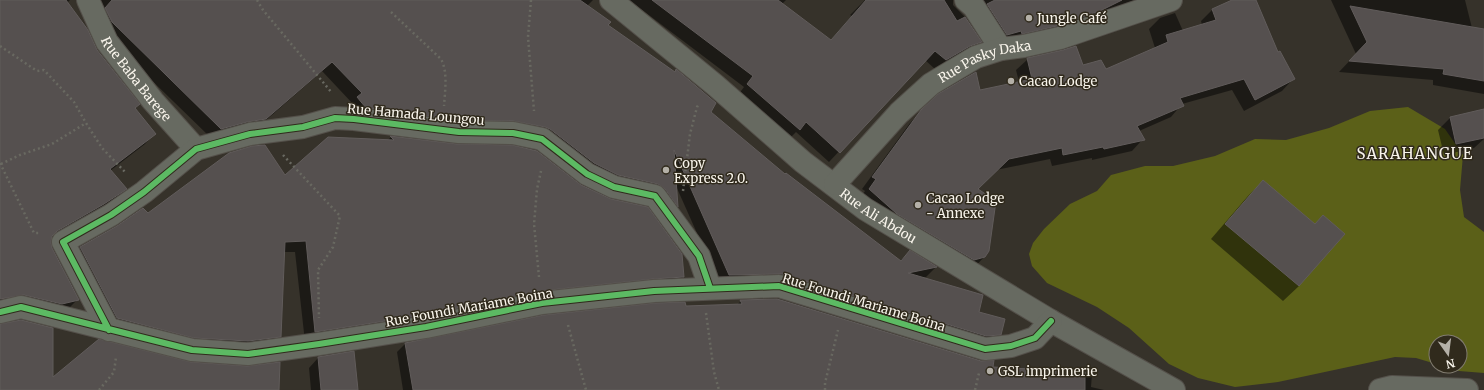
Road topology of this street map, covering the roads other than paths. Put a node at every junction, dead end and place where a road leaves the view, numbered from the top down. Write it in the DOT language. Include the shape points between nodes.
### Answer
graph roads {
  1 [pos="88,0"];
  2 [pos="611,0"];
  3 [pos="966,0"];
  4 [pos="1171,0"];
  5 [pos="1000,49"];
  6 [pos="196,149"];
  7 [pos="835,184"];
  8 [pos="706,289"];
  9 [pos="0,312"];
  10 [pos="1051,321"];
  11 [pos="114,331"];
  12 [pos="1174,390"];
  13 [pos="1380,390"];
  14 [pos="1467,390"];
  1 -- 6 [label="street, Rue Baba Barege" via="107,42 153,101"];
  2 -- 7 [label="street, Rue Ali Abdou" via="804,162"];
  3 -- 5 [label="street" via="974,7"];
  4 -- 5 [label="street, Rue Pasky Daka" via="1060,38"];
  5 -- 7 [label="street, Rue Pasky Daka" via="976,57 931,84 899,113"];
  6 -- 8 [label="street, Rue Hamada Loungou" via="250,134 303,127 334,118 459,132 513,132 543,141 587,174 614,187 655,196 699,256"];
  6 -- 11 [label="street, Rue Hamada Loungou" via="144,192 111,215 63,242"];
  7 -- 10 [label="street, Rue Ali Abdou" via="866,209"];
  8 -- 10 [label="street, Rue Foundi Mariame Boina" via="779,286 985,349 1011,346 1035,338"];
  8 -- 11 [label="street, Rue Foundi Mariame Boina" via="654,291 542,303 426,327 248,354 192,350"];
  9 -- 11 [label="street, Rue Foundi Mariame Boina" via="21,307"];
  10 -- 12 [label="street, Rue Ali Abdou"];
  13 -- 14 [label="street" via="1392,387"];
}
